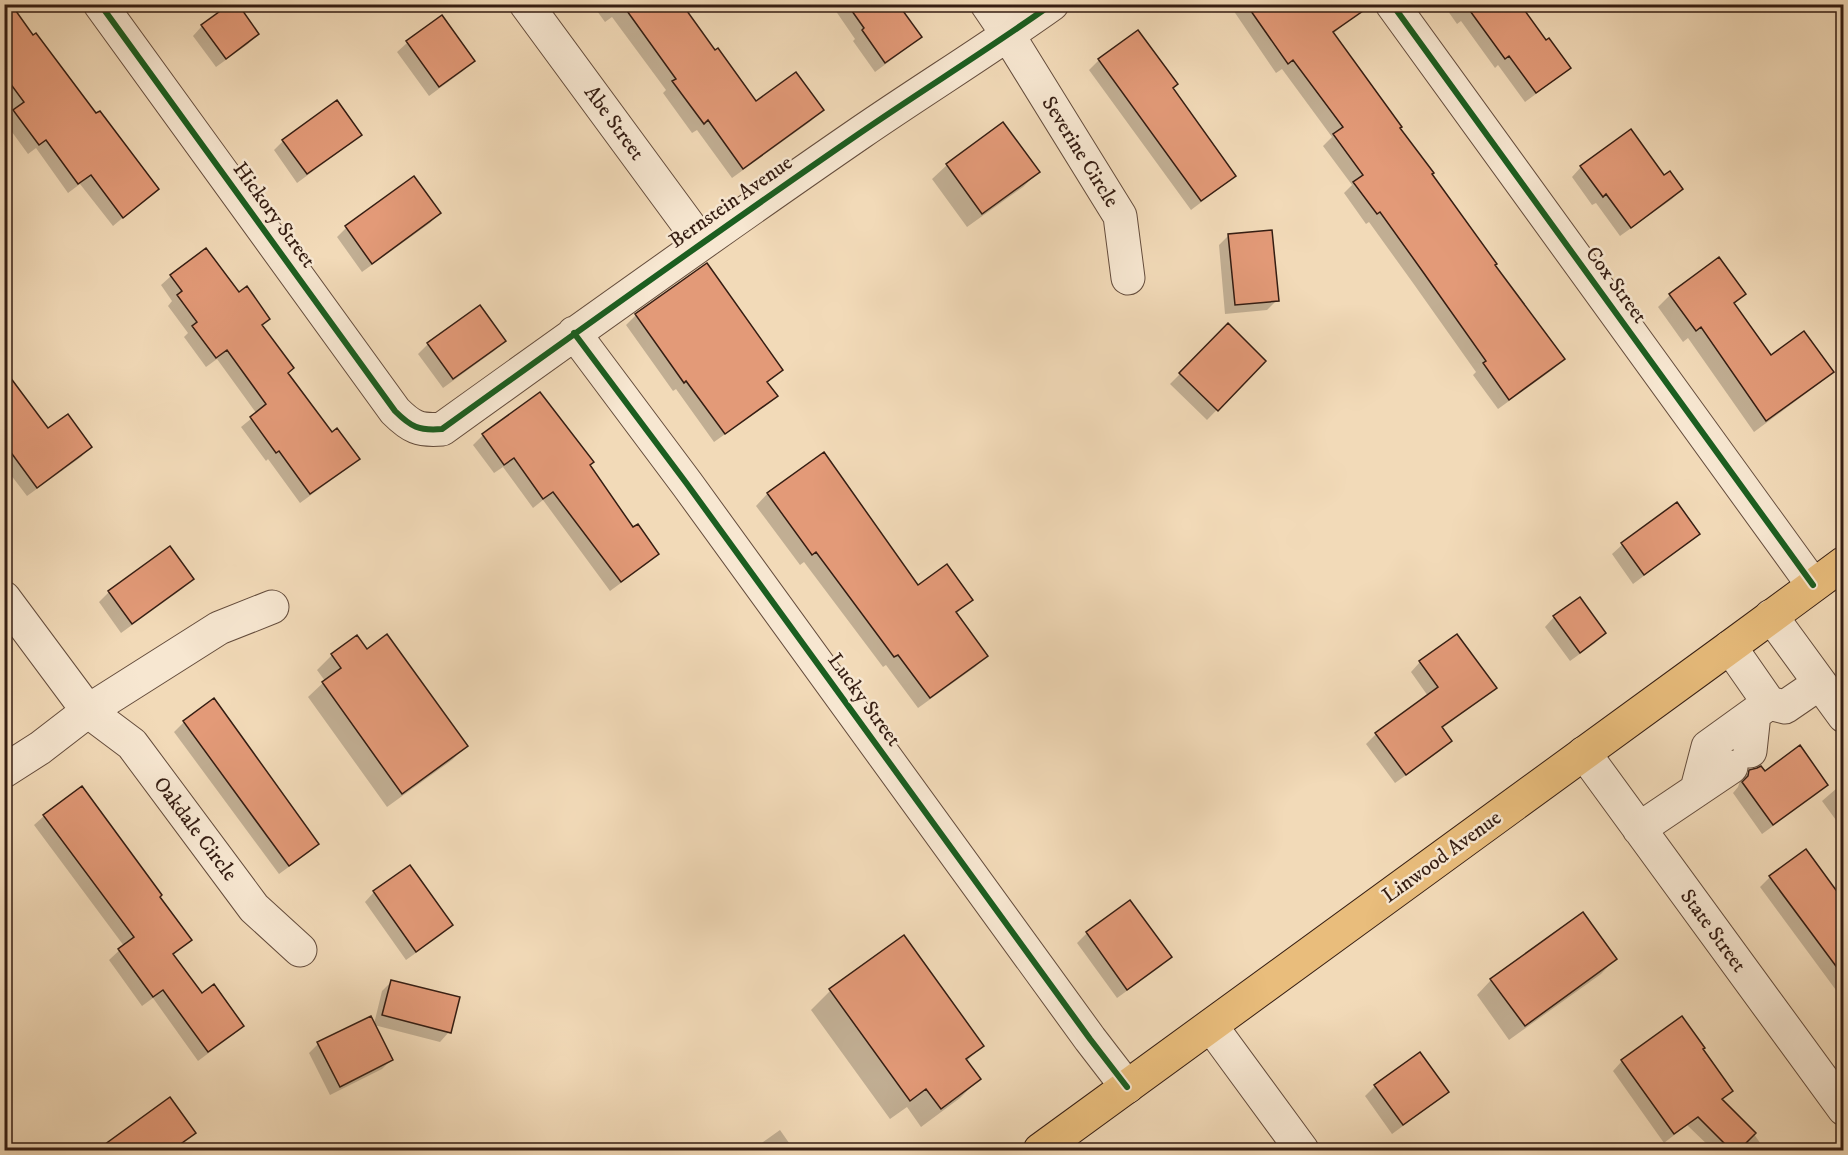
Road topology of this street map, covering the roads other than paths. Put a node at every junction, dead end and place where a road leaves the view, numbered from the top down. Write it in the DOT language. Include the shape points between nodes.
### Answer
graph roads {
  1 [pos="526,4"];
  2 [pos="987,4"];
  3 [pos="1052,4"];
  4 [pos="1392,4"];
  5 [pos="107,7"];
  6 [pos="1008,36"];
  7 [pos="701,242"];
  8 [pos="1128,278"];
  9 [pos="574,333"];
  10 [pos="431,430"];
  11 [pos="1844,562"];
  12 [pos="1813,585"];
  13 [pos="4,598"];
  14 [pos="272,607"];
  15 [pos="1771,616"];
  16 [pos="1730,647"];
  17 [pos="1820,683"];
  18 [pos="1762,708"];
  19 [pos="88,711"];
  20 [pos="1844,716"];
  21 [pos="1584,753"];
  22 [pos="4,771"];
  23 [pos="1697,789"];
  24 [pos="1639,830"];
  25 [pos="300,950"];
  26 [pos="1211,1026"];
  27 [pos="1127,1087"];
  28 [pos="1844,1109"];
  29 [pos="1040,1150"];
  30 [pos="1302,1150"];
  1 -- 7 [label="street, Abe Street"];
  2 -- 6 [label="street, Severine Circle"];
  3 -- 6 [label="street, Bernstein Avenue"];
  4 -- 12 [label="street, Cox Street"];
  5 -- 10 [label="street, Hickory Street" via="395,411 407,424"];
  6 -- 7 [label="street, Bernstein Avenue"];
  6 -- 8 [label="street, Severine Circle" via="1120,216"];
  7 -- 9 [label="street, Bernstein Avenue"];
  9 -- 10 [label="street, Bernstein Avenue" via="442,429"];
  9 -- 27 [label="street, Lucky Street"];
  11 -- 12 [label="main road, Linwood Avenue"];
  12 -- 15 [label="main road, Linwood Avenue"];
  13 -- 19 [label="street, Oakdale Circle"];
  14 -- 19 [label="street" via="219,628"];
  15 -- 16 [label="main road, Linwood Avenue"];
  15 -- 17 [label="street"];
  16 -- 18 [label="street"];
  16 -- 21 [label="main road, Linwood Avenue"];
  17 -- 18 [label="street" via="1785,707"];
  17 -- 20 [label="street"];
  18 -- 23 [label="street" via="1741,759"];
  18 -- 23 [label="street" via="1708,747"];
  19 -- 22 [label="street"];
  19 -- 25 [label="street, Oakdale Circle" via="132,744 254,908"];
  21 -- 24 [label="street, State Street"];
  21 -- 26 [label="main road, Linwood Avenue"];
  23 -- 24 [label="street"];
  24 -- 28 [label="street, State Street"];
  26 -- 27 [label="main road, Linwood Avenue"];
  26 -- 30 [label="street"];
  27 -- 29 [label="main road, Linwood Avenue"];
}
